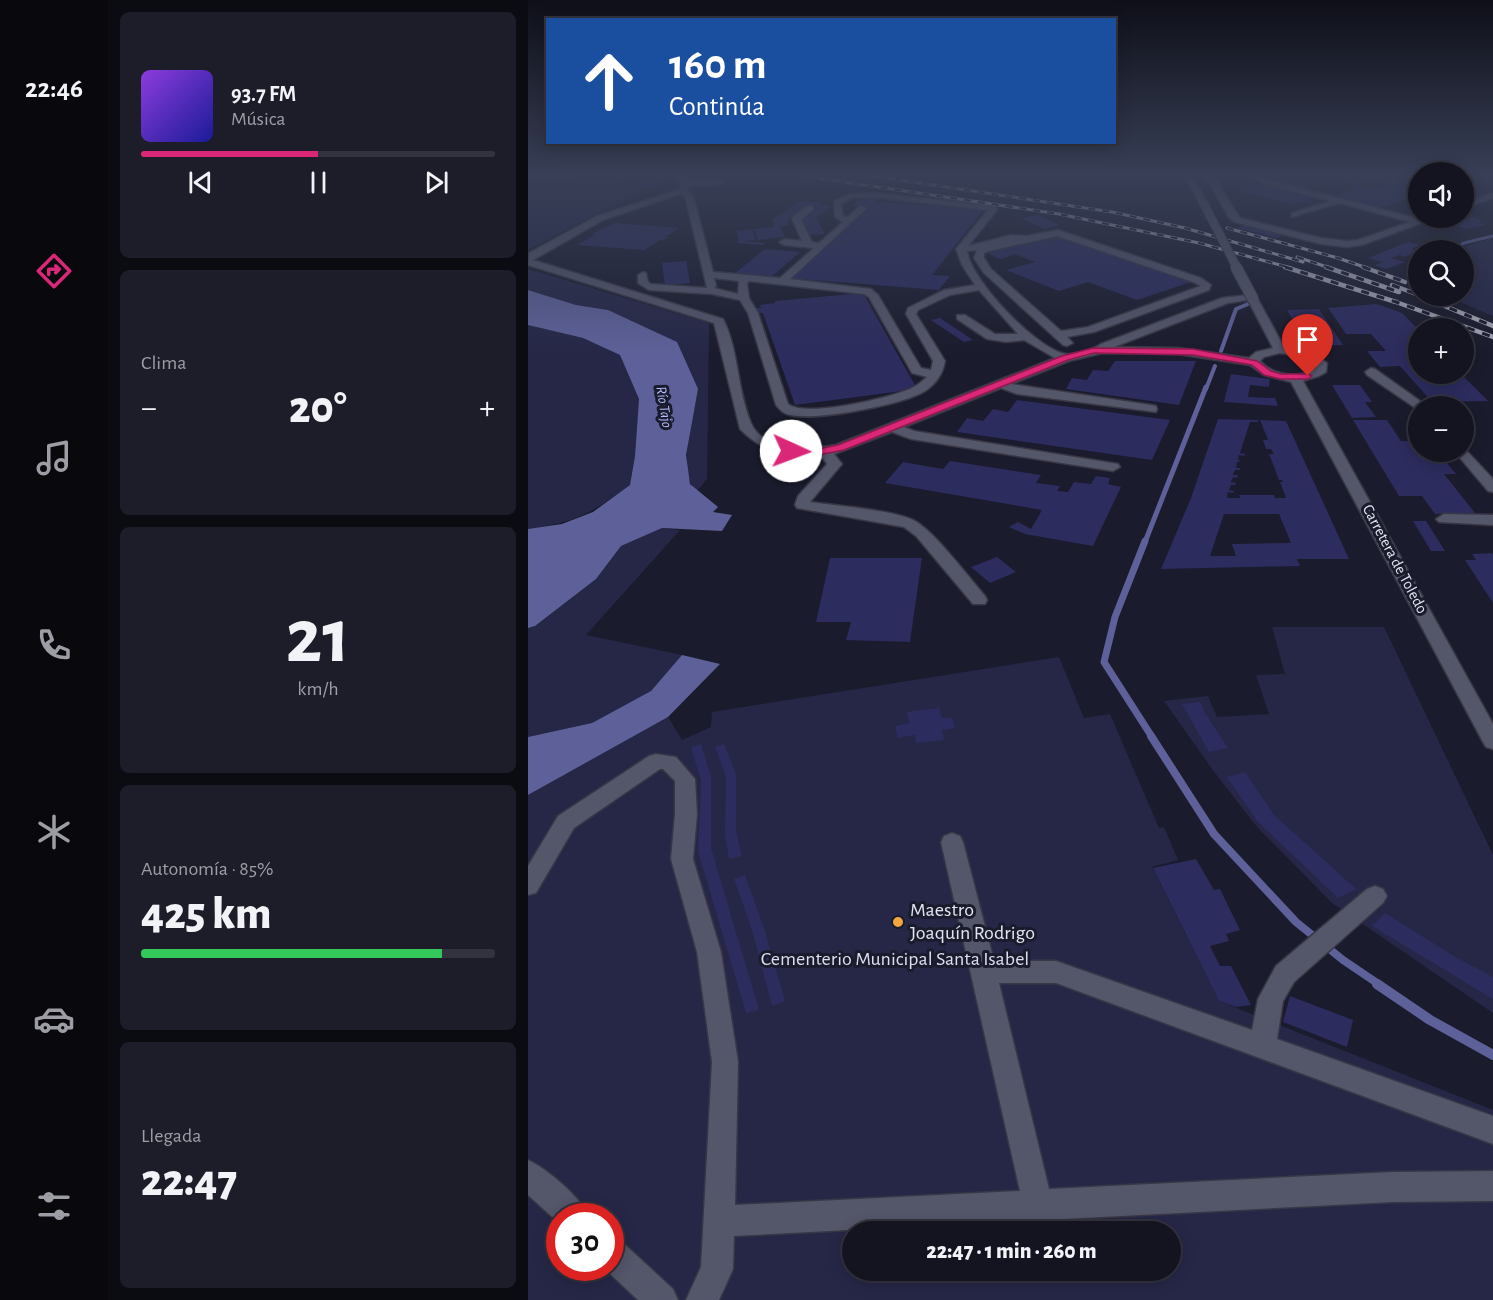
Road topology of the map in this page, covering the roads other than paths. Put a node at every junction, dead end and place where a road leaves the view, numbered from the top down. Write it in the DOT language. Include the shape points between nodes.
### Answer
graph roads {
  1 [pos="571,234"];
  2 [pos="698,234"];
  3 [pos="803,234"];
  4 [pos="834,234"];
  5 [pos="974,234"];
  6 [pos="1219,234"];
  7 [pos="1292,234"];
  8 [pos="1386,234"];
  9 [pos="1027,239"];
  10 [pos="784,242"];
  11 [pos="808,244"];
  12 [pos="821,245"];
  13 [pos="961,249"];
  14 [pos="528,259"];
  15 [pos="528,259"];
  16 [pos="643,275"];
  17 [pos="708,275"];
  18 [pos="747,278"];
  19 [pos="782,281"];
  20 [pos="982,287"];
  21 [pos="712,291"];
  22 [pos="744,298"];
  23 [pos="1252,298"];
  24 [pos="961,317"];
  25 [pos="1059,335"];
  26 [pos="1026,336"];
  27 [pos="1101,350"];
  28 [pos="1280,350"];
  29 [pos="1087,352"];
  30 [pos="1065,358"];
  31 [pos="1254,362"];
  32 [pos="1371,372"];
  33 [pos="934,375"];
  34 [pos="1295,378"];
  35 [pos="1001,384"];
  36 [pos="1408,398"];
  37 [pos="1152,409"];
  38 [pos="892,427"];
  39 [pos="825,452"];
  40 [pos="1471,462"];
  41 [pos="1113,467"];
  42 [pos="1493,488"];
  43 [pos="1444,519"];
  44 [pos="1493,520"];
  45 [pos="979,600"];
  46 [pos="1493,742"];
  47 [pos="952,842"];
  48 [pos="528,886"];
  49 [pos="1375,896"];
  50 [pos="984,972"];
  51 [pos="1262,1047"];
  52 [pos="1493,1130"];
  53 [pos="528,1175"];
  54 [pos="1493,1186"];
  55 [pos="559,1203"];
  56 [pos="1038,1204"];
  57 [pos="720,1221"];
  58 [pos="624,1264"];
  59 [pos="662,1300"];
  60 [pos="702,1300"];
  1 -- 15 [label="street"];
  2 -- 17 [label="street"];
  3 -- 11 [label="street"];
  4 -- 12 [label="street"];
  5 -- 13 [label="street"];
  6 -- 23 [label="street, bridge"];
  7 -- 8 [label="street" via="1321,241 1359,243"];
  9 -- 13 [label="street" via="1016,237"];
  9 -- 25 [label="street" via="986,249 979,252 979,258 987,271"];
  9 -- 25 [label="street" via="1063,234 1206,285 1090,330"];
  10 -- 11 [label="street"];
  11 -- 12 [label="street"];
  12 -- 19 [label="street"];
  13 -- 20 [label="street"];
  14 -- 39 [label="street" via="719,321 745,426 754,438 791,451"];
  16 -- 21 [label="street" via="643,283 649,286"];
  17 -- 18 [label="street"];
  17 -- 21 [label="street"];
  18 -- 19 [label="street"];
  18 -- 22 [label="street" via="742,283"];
  19 -- 33 [label="street" via="867,291 916,370"];
  20 -- 26 [label="street" via="997,310"];
  20 -- 33 [label="street" via="948,292 913,308 911,314 939,361"];
  21 -- 22 [label="street"];
  22 -- 33 [label="street" via="753,313 782,405 787,410 806,413 867,404 917,391"];
  23 -- 27 [label="street" via="1234,297"];
  23 -- 28 [label="street"];
  24 -- 26 [label="street" via="994,339"];
  25 -- 29 [label="street"];
  26 -- 30 [label="street" via="1044,350"];
  27 -- 29 [label="street"];
  27 -- 31 [label="street" via="1193,352"];
  28 -- 31 [label="street" via="1260,354"];
  28 -- 34 [label="street" via="1306,354 1321,363 1322,369 1317,373"];
  29 -- 30 [label="street"];
  30 -- 35 [label="street"];
  31 -- 34 [label="street" via="1268,373"];
  32 -- 36 [label="street"];
  34 -- 46 [label="street, Carretera de Toledo"];
  35 -- 37 [label="street" via="1017,390"];
  35 -- 38 [label="street"];
  38 -- 39 [label="street"];
  38 -- 41 [label="street" via="911,435"];
  39 -- 45 [label="street" via="835,464 802,505 909,524 921,532"];
  40 -- 42 [label="street"];
  43 -- 44 [label="street"];
  47 -- 50 [label="street"];
  48 -- 57 [label="street" via="566,822 656,761 669,762 685,779 682,859 709,952 725,1062"];
  49 -- 51 [label="street" via="1285,974 1271,999"];
  50 -- 51 [label="street" via="1056,972"];
  50 -- 56 [label="street"];
  51 -- 52 [label="street"];
  53 -- 55 [label="street"];
  54 -- 56 [label="street"];
  56 -- 57 [label="street"];
  57 -- 60 [label="street" via="717,1269"];
  58 -- 59 [label="street"];
}
